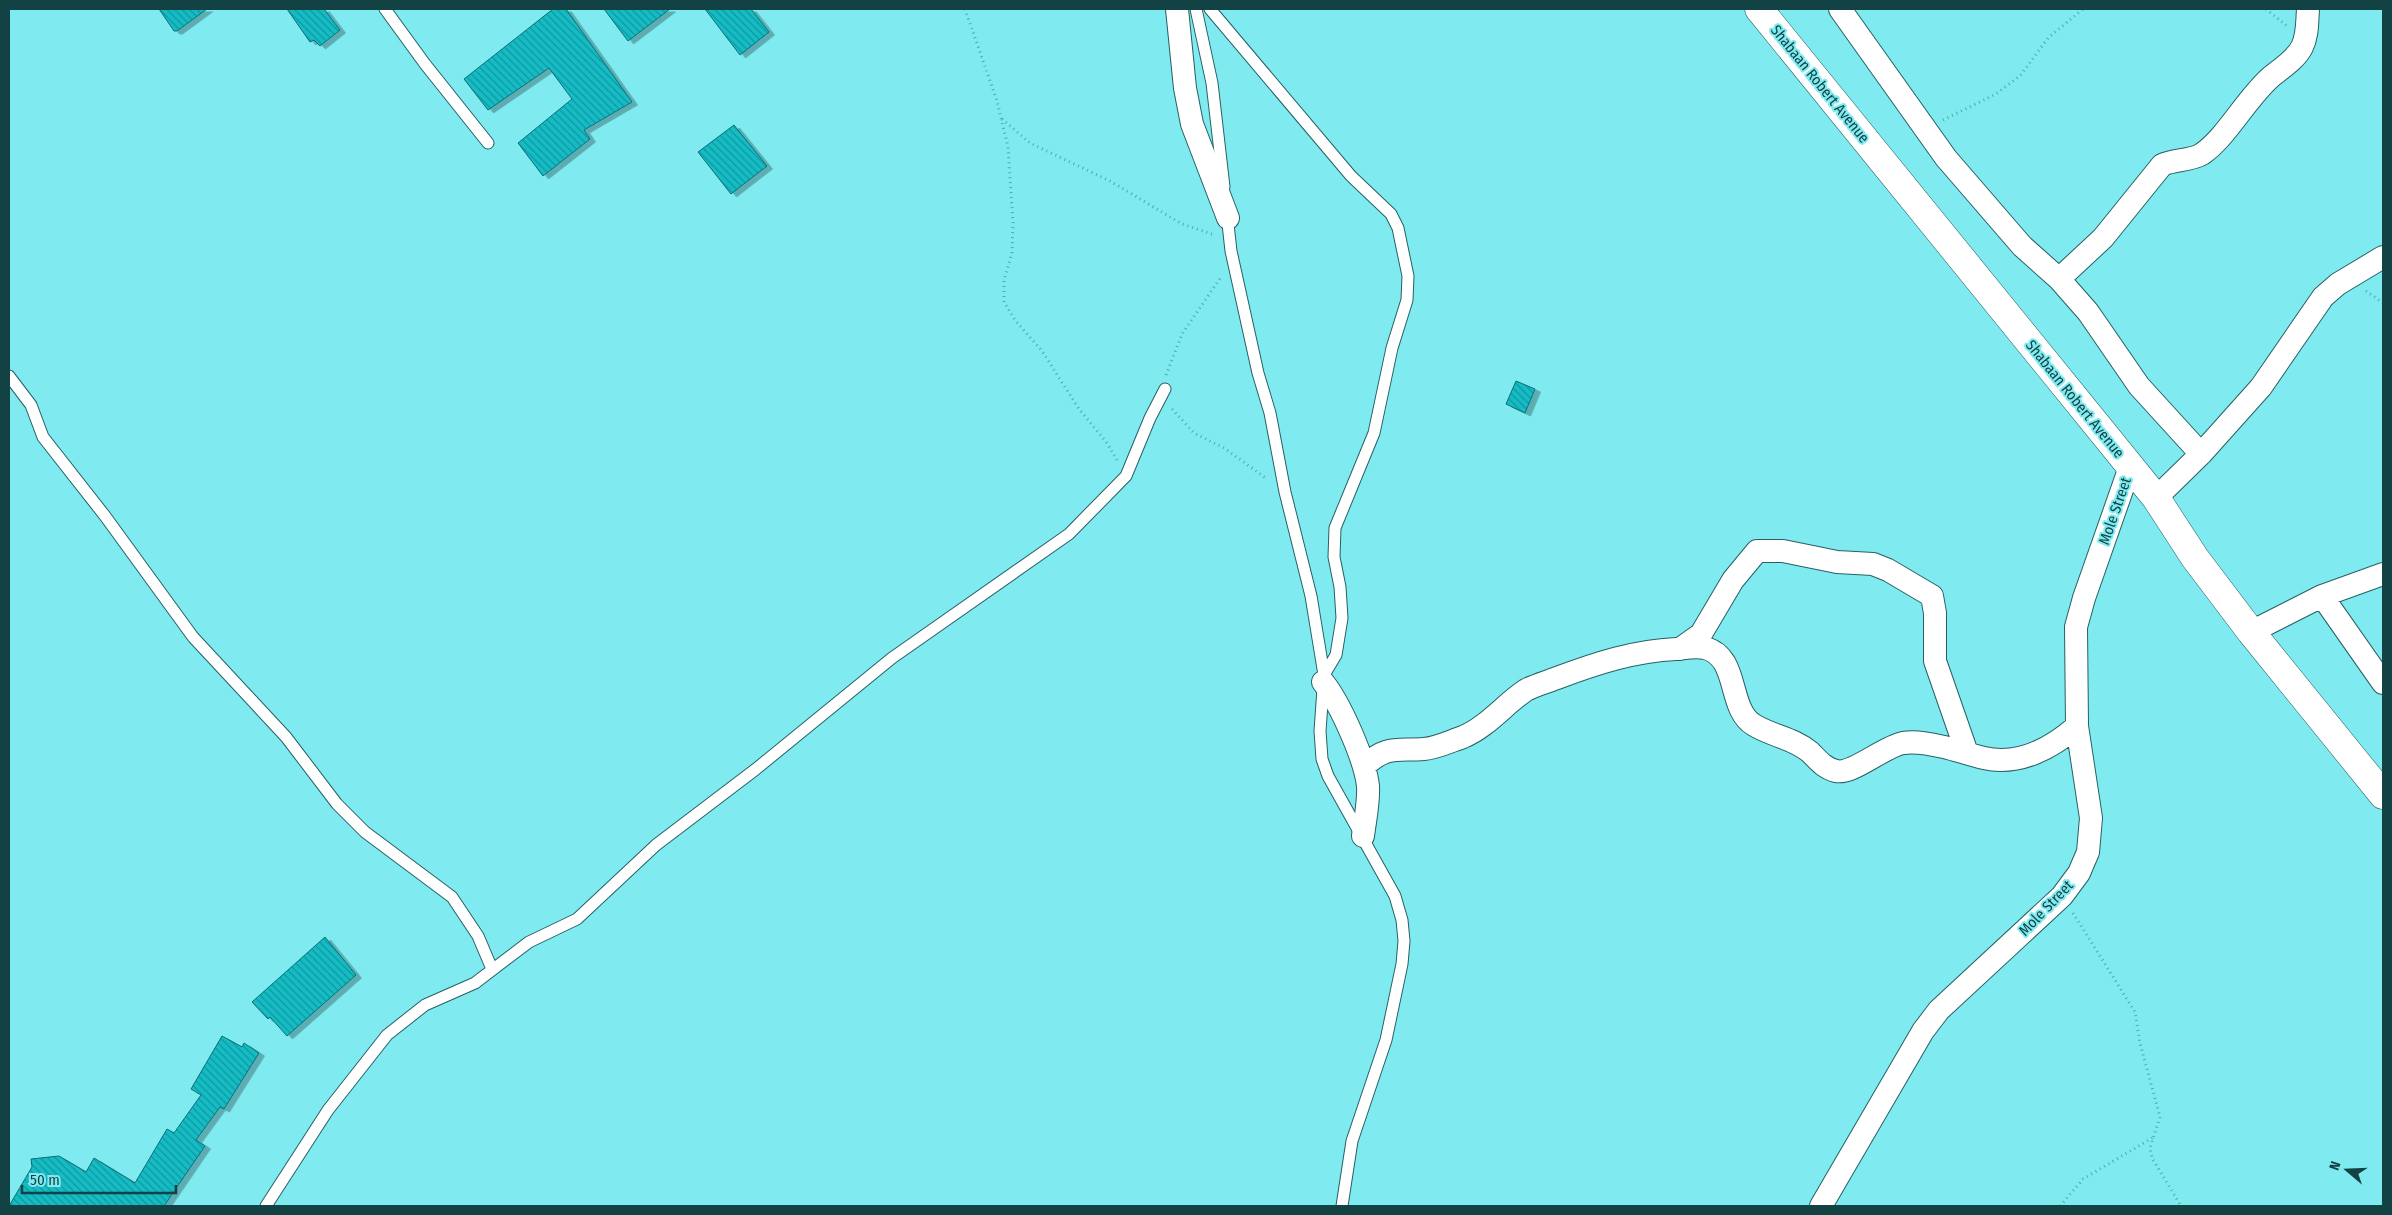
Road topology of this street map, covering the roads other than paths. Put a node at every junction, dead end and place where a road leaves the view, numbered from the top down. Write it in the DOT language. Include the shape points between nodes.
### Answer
graph roads {
  1 [pos="385,9"];
  2 [pos="1177,9"];
  3 [pos="1196,9"];
  4 [pos="1210,9"];
  5 [pos="1759,9"];
  6 [pos="1840,9"];
  7 [pos="2308,9"];
  8 [pos="488,143"];
  9 [pos="1229,228"];
  10 [pos="2383,257"];
  11 [pos="2059,279"];
  12 [pos="9,376"];
  13 [pos="1165,389"];
  14 [pos="2201,454"];
  15 [pos="2130,467"];
  16 [pos="2156,498"];
  17 [pos="2383,574"];
  18 [pos="2322,596"];
  19 [pos="2251,632"];
  20 [pos="1680,648"];
  21 [pos="1324,679"];
  22 [pos="2383,683"];
  23 [pos="2077,726"];
  24 [pos="1967,753"];
  25 [pos="1364,766"];
  26 [pos="2383,795"];
  27 [pos="1363,836"];
  28 [pos="492,969"];
  29 [pos="266,1206"];
  30 [pos="1342,1206"];
  31 [pos="1821,1206"];
  1 -- 8 [label="lane"];
  2 -- 9 [label="street" via="1192,124"];
  3 -- 9 [label="lane" via="1212,83"];
  4 -- 21 [label="lane" via="1351,176 1391,214 1398,228 1408,276 1407,300 1392,348 1374,434 1335,528 1334,557 1342,618 1336,655"];
  5 -- 15 [label="street, Shabaan Robert Avenue"];
  6 -- 11 [label="street" via="1946,158 2022,246"];
  7 -- 11 [label="street" via="2306,35 2297,54 2255,92 2202,154 2162,165 2103,238"];
  9 -- 21 [label="lane" via="1258,373 1309,587"];
  10 -- 14 [label="street" via="2323,297 2261,386"];
  11 -- 14 [label="street" via="2088,312 2139,386"];
  12 -- 28 [label="lane" via="31,405 43,437 193,638 286,737 337,804 365,832 452,897 478,936"];
  13 -- 28 [label="lane" via="1126,476 1069,534 892,658 756,769 656,845 578,919 529,942"];
  14 -- 16 [label="street"];
  15 -- 16 [label="street, Shabaan Robert Avenue"];
  15 -- 23 [label="street, Mole Street" via="2076,626"];
  16 -- 19 [label="street, Shabaan Robert Avenue" via="2195,558"];
  17 -- 18 [label="street"];
  18 -- 19 [label="street"];
  18 -- 22 [label="street"];
  19 -- 26 [label="street, Shabaan Robert Avenue"];
  20 -- 24 [label="street" via="1704,648 1716,655 1727,668 1748,720 1795,743 1830,769 1847,771 1901,743 1922,743"];
  20 -- 24 [label="street" via="1702,634 1733,580 1760,550 1880,567 1932,596 1935,660"];
  20 -- 25 [label="street" via="1650,650 1597,663 1528,690 1466,736 1433,748 1382,751"];
  21 -- 25 [label="street"];
  21 -- 27 [label="lane" via="1320,731 1322,759 1328,776"];
  23 -- 24 [label="street" via="2061,740 2033,755 1996,759"];
  23 -- 31 [label="street, Mole Street" via="2091,834 2079,873 2062,896 1939,1010 1923,1031"];
  25 -- 27 [label="street" via="1368,794"];
  27 -- 30 [label="lane" via="1395,896 1404,941 1386,1040 1352,1141"];
  28 -- 29 [label="lane" via="463,989 424,1005 388,1035 328,1110"];
}
